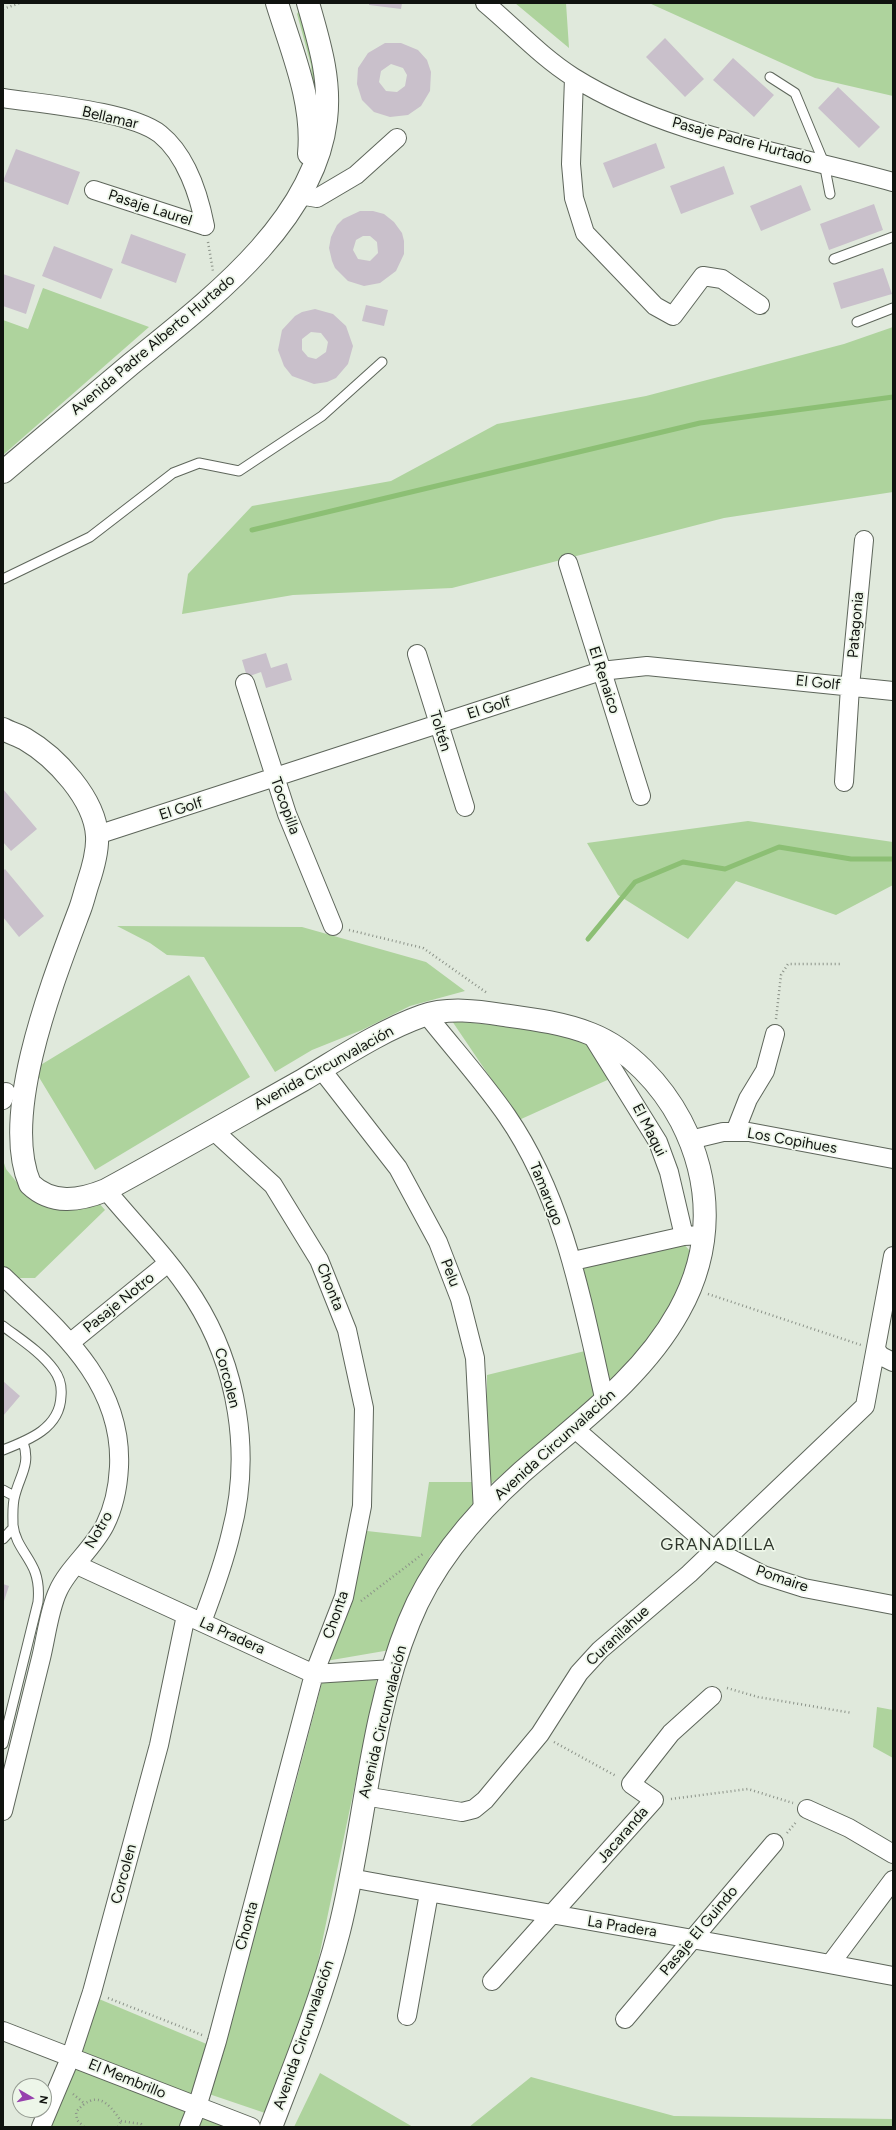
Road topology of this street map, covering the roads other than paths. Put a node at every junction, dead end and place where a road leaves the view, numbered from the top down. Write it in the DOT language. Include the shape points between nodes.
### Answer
graph roads {
  1 [pos="308,3"];
  2 [pos="485,3"];
  3 [pos="283,10"];
  4 [pos="770,77"];
  5 [pos="574,78"];
  6 [pos="3,98"];
  7 [pos="397,138"];
  8 [pos="824,163"];
  9 [pos="893,182"];
  10 [pos="94,190"];
  11 [pos="302,191"];
  12 [pos="830,194"];
  13 [pos="205,226"];
  14 [pos="893,237"];
  15 [pos="834,259"];
  16 [pos="760,305"];
  17 [pos="893,308"];
  18 [pos="857,322"];
  19 [pos="382,362"];
  20 [pos="3,472"];
  21 [pos="864,540"];
  22 [pos="568,563"];
  23 [pos="3,579"];
  24 [pos="417,654"];
  25 [pos="601,671"];
  26 [pos="244,683"];
  27 [pos="850,687"];
  28 [pos="893,691"];
  29 [pos="438,725"];
  30 [pos="3,729"];
  31 [pos="275,778"];
  32 [pos="844,782"];
  33 [pos="641,796"];
  34 [pos="465,808"];
  35 [pos="98,835"];
  36 [pos="333,926"];
  37 [pos="426,1014"];
  38 [pos="592,1034"];
  39 [pos="775,1034"];
  40 [pos="321,1069"];
  41 [pos="5,1096"];
  42 [pos="214,1131"];
  43 [pos="735,1132"];
  44 [pos="690,1140"];
  45 [pos="893,1159"];
  46 [pos="106,1190"];
  47 [pos="694,1236"];
  48 [pos="893,1256"];
  49 [pos="573,1262"];
  50 [pos="168,1263"];
  51 [pos="3,1276"];
  52 [pos="3,1326"];
  53 [pos="71,1342"];
  54 [pos="876,1350"];
  55 [pos="893,1362"];
  56 [pos="605,1402"];
  57 [pos="575,1429"];
  58 [pos="24,1442"];
  59 [pos="3,1450"];
  60 [pos="3,1490"];
  61 [pos="14,1496"];
  62 [pos="482,1512"];
  63 [pos="13,1528"];
  64 [pos="3,1539"];
  65 [pos="714,1550"];
  66 [pos="77,1565"];
  67 [pos="893,1605"];
  68 [pos="194,1619"];
  69 [pos="393,1669"];
  70 [pos="314,1674"];
  71 [pos="712,1696"];
  72 [pos="6,1723"];
  73 [pos="3,1744"];
  74 [pos="364,1796"];
  75 [pos="807,1809"];
  76 [pos="3,1811"];
  77 [pos="774,1843"];
  78 [pos="893,1854"];
  79 [pos="350,1878"];
  80 [pos="893,1880"];
  81 [pos="429,1892"];
  82 [pos="552,1915"];
  83 [pos="692,1939"];
  84 [pos="831,1963"];
  85 [pos="893,1976"];
  86 [pos="492,1981"];
  87 [pos="407,2016"];
  88 [pos="625,2019"];
  89 [pos="3,2031"];
  90 [pos="70,2056"];
  91 [pos="198,2107"];
  92 [pos="41,2127"];
  93 [pos="189,2127"];
  94 [pos="251,2127"];
  95 [pos="271,2127"];
  1 -- 11 [label="street, Avenida Padre Alberto Hurtado" via="325,68 327,103 323,138"];
  2 -- 5 [label="street, Pasaje Padre Hurtado" via="536,50"];
  3 -- 11 [label="street, Avenida Padre Alberto Hurtado" via="308,112 310,150"];
  4 -- 8 [label="lane" via="795,93"];
  5 -- 8 [label="street, Pasaje Padre Hurtado" via="631,107 696,132"];
  5 -- 16 [label="street" via="571,164 574,198 585,232 655,306 673,316 703,276 722,279"];
  6 -- 13 [label="street, Bellamar" via="115,116 146,126 159,134 172,146 181,161 201,206"];
  7 -- 11 [label="street" via="350,179 316,198"];
  8 -- 9 [label="street, Pasaje Padre Hurtado"];
  8 -- 12 [label="lane"];
  10 -- 13 [label="street, Pasaje Laurel"];
  11 -- 20 [label="street, Avenida Padre Alberto Hurtado" via="269,238 216,293"];
  14 -- 15 [label="lane"];
  17 -- 18 [label="lane"];
  19 -- 23 [label="lane" via="322,416 239,471 199,463 173,473 90,537"];
  21 -- 27 [label="street, Patagonia"];
  22 -- 25 [label="street, El Renaico"];
  24 -- 29 [label="street, Toltén"];
  25 -- 27 [label="street, El Golf" via="647,666"];
  25 -- 29 [label="street, El Golf"];
  25 -- 33 [label="street, El Renaico"];
  26 -- 31 [label="street, Tocopilla"];
  27 -- 28 [label="street, El Golf"];
  27 -- 32 [label="street, Patagonia"];
  29 -- 31 [label="street, El Golf"];
  29 -- 34 [label="street, Toltén"];
  30 -- 35 [label="street, Avenida Circunvalación" via="26,740 54,762 86,799 92,810"];
  31 -- 35 [label="street, El Golf"];
  31 -- 36 [label="street, Tocopilla"];
  35 -- 41 [label="street, Avenida Circunvalación" via="96,854 80,909 25,1030"];
  37 -- 38 [label="street, Avenida Circunvalación" via="448,1011 489,1013 558,1025"];
  37 -- 40 [label="street, Avenida Circunvalación" via="371,1039"];
  37 -- 49 [label="street, Tamarugo" via="508,1117 538,1170"];
  38 -- 44 [label="street, Avenida Circunvalación" via="636,1063 655,1083 678,1115"];
  38 -- 47 [label="street, El Maqui" via="658,1142"];
  39 -- 43 [label="street" via="765,1071 748,1099"];
  40 -- 42 [label="street, Avenida Circunvalación"];
  40 -- 62 [label="street, Pelu" via="398,1168 438,1242 460,1299 475,1358"];
  41 -- 46 [label="street, Avenida Circunvalación" via="6,1141 12,1161 36,1189 53,1198 73,1200"];
  42 -- 46 [label="street, Avenida Circunvalación"];
  42 -- 70 [label="street, Chonta" via="273,1186 319,1260 347,1330 364,1408 362,1506 344,1597"];
  43 -- 44 [label="street, Los Copihues" via="723,1132"];
  43 -- 45 [label="street, Los Copihues" via="749,1132"];
  44 -- 47 [label="street, Avenida Circunvalación" via="703,1178 705,1208"];
  46 -- 50 [label="street, Corcolen"];
  47 -- 49 [label="street"];
  47 -- 56 [label="street, Avenida Circunvalación" via="698,1262 691,1288 677,1315 655,1346"];
  48 -- 54 [label="street"];
  49 -- 56 [label="street, Tamarugo"];
  50 -- 53 [label="street, Pasaje Notro"];
  50 -- 68 [label="street, Corcolen" via="194,1298 220,1345 234,1394 240,1449 238,1495 232,1532"];
  51 -- 53 [label="street, Notro"];
  52 -- 58 [label="lane" via="32,1348 53,1369 61,1389 58,1413 40,1434"];
  53 -- 66 [label="street, Notro" via="99,1383 111,1407 118,1430 120,1454 118,1484 113,1505 105,1525"];
  54 -- 55 [label="street" via="881,1356"];
  54 -- 65 [label="street, Curanilahue" via="865,1406"];
  56 -- 57 [label="street, Avenida Circunvalación"];
  57 -- 62 [label="street, Avenida Circunvalación" via="520,1474"];
  57 -- 65 [label="street, Pomaire"];
  58 -- 59 [label="lane"];
  58 -- 61 [label="lane" via="27,1458"];
  60 -- 61 [label="lane"];
  61 -- 63 [label="lane"];
  62 -- 69 [label="street, Avenida Circunvalación" via="460,1536 424,1591 409,1621"];
  63 -- 64 [label="lane"];
  63 -- 72 [label="lane" via="35,1571 39,1589 38,1602"];
  65 -- 67 [label="street, Pomaire" via="763,1575 804,1588"];
  65 -- 74 [label="street, Curanilahue" via="600,1650 579,1674 540,1734 485,1800 474,1809 462,1812"];
  66 -- 68 [label="street, La Pradera"];
  66 -- 76 [label="street, Notro" via="57,1592"];
  68 -- 70 [label="street, La Pradera"];
  68 -- 90 [label="street, Corcolen" via="92,1992"];
  69 -- 70 [label="street, La Pradera"];
  69 -- 74 [label="street, Avenida Circunvalación"];
  70 -- 91 [label="street, Chonta"];
  71 -- 82 [label="street, Jacaranda" via="671,1733 631,1784 654,1800"];
  72 -- 73 [label="lane"];
  74 -- 79 [label="street, Avenida Circunvalación"];
  75 -- 78 [label="street" via="849,1828"];
  77 -- 83 [label="street, Pasaje El Guindo"];
  79 -- 81 [label="street, La Pradera"];
  79 -- 95 [label="street, Avenida Circunvalación" via="340,1929 322,1991"];
  80 -- 84 [label="street"];
  81 -- 82 [label="street, La Pradera"];
  81 -- 87 [label="street"];
  82 -- 83 [label="street, La Pradera"];
  82 -- 86 [label="street, Jacaranda"];
  83 -- 84 [label="street, La Pradera"];
  83 -- 88 [label="street, Pasaje El Guindo"];
  84 -- 85 [label="street, La Pradera"];
  89 -- 90 [label="street, El Membrillo"];
  90 -- 91 [label="street, El Membrillo"];
  90 -- 92 [label="street, Corcolen"];
  91 -- 93 [label="street, Chonta"];
  91 -- 94 [label="street, El Membrillo"];
}
